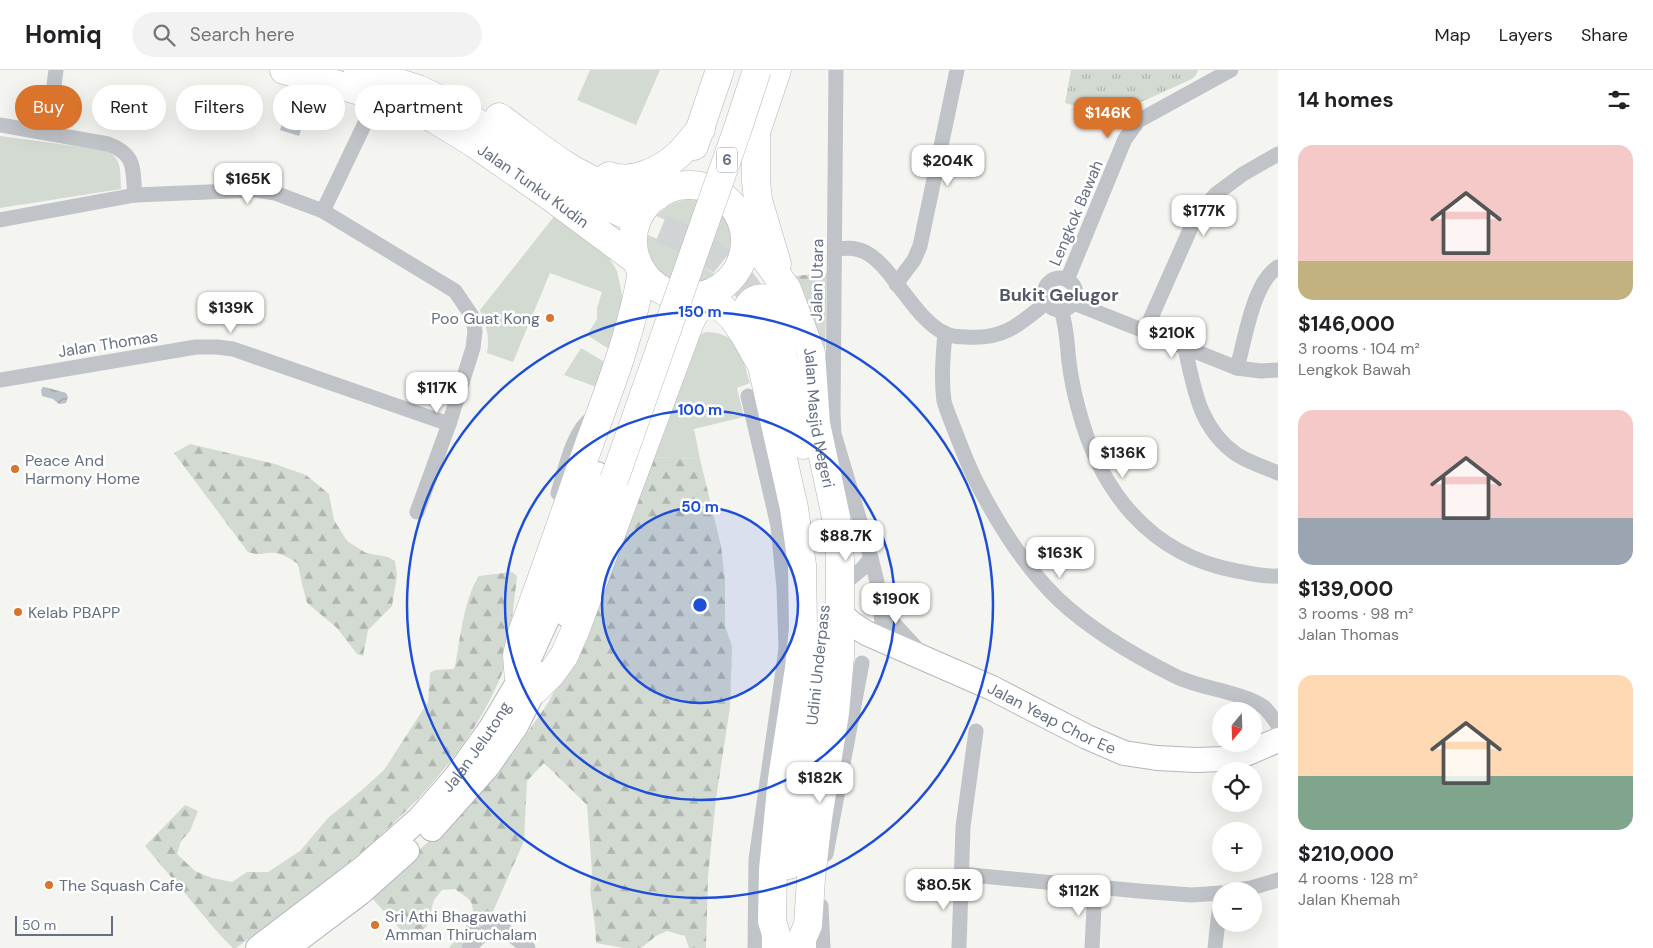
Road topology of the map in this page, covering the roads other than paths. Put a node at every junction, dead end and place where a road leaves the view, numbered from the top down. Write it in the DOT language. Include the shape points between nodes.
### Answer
graph roads {
  1 [pos="56,70"];
  2 [pos="284,70"];
  3 [pos="358,70"];
  4 [pos="404,70"];
  5 [pos="720,70"];
  6 [pos="737,70"];
  7 [pos="757,70"];
  8 [pos="777,70"];
  9 [pos="836,70"];
  10 [pos="957,70"];
  11 [pos="1231,70"];
  12 [pos="1214,74"];
  13 [pos="54,85"];
  14 [pos="355,90"];
  15 [pos="0,125"];
  16 [pos="701,129"];
  17 [pos="362,130"];
  18 [pos="452,130"];
  19 [pos="756,131"];
  20 [pos="550,154"];
  21 [pos="1278,154"];
  22 [pos="660,194"];
  23 [pos="135,195"];
  24 [pos="323,211"];
  25 [pos="622,213"];
  26 [pos="0,220"];
  27 [pos="743,226"];
  28 [pos="687,245"];
  29 [pos="835,249"];
  30 [pos="634,261"];
  31 [pos="1278,266"];
  32 [pos="1067,280"];
  33 [pos="896,284"];
  34 [pos="787,289"];
  35 [pos="704,295"];
  36 [pos="1046,302"];
  37 [pos="1068,306"];
  38 [pos="768,320"];
  39 [pos="1145,331"];
  40 [pos="944,333"];
  41 [pos="1185,348"];
  42 [pos="762,366"];
  43 [pos="1238,368"];
  44 [pos="1278,370"];
  45 [pos="0,380"];
  46 [pos="748,396"];
  47 [pos="449,424"];
  48 [pos="816,424"];
  49 [pos="1278,473"];
  50 [pos="605,477"];
  51 [pos="417,512"];
  52 [pos="871,558"];
  53 [pos="1278,576"];
  54 [pos="841,586"];
  55 [pos="880,605"];
  56 [pos="841,614"];
  57 [pos="876,637"];
  58 [pos="926,659"];
  59 [pos="851,660"];
  60 [pos="527,686"];
  61 [pos="1278,725"];
  62 [pos="976,731"];
  63 [pos="1278,740"];
  64 [pos="1278,754"];
  65 [pos="960,874"];
  66 [pos="1278,880"];
  67 [pos="1262,885"];
  68 [pos="1095,887"];
  69 [pos="1212,893"];
  70 [pos="1217,932"];
  71 [pos="789,944"];
  72 [pos="258,948"];
  73 [pos="287,948"];
  74 [pos="470,948"];
  75 [pos="528,948"];
  76 [pos="959,948"];
  77 [pos="1092,948"];
  78 [pos="1215,948"];
  1 -- 13 [label="street"];
  2 -- 14 [label="highway, Jalan Tunku Kudin"];
  3 -- 25 [label="highway" via="437,98 484,127 564,186"];
  4 -- 20 [label="highway" via="438,82 473,100"];
  5 -- 16 [label="highway"];
  6 -- 28 [label="highway, 6"];
  7 -- 28 [label="highway, 6, bridge" via="738,128"];
  8 -- 19 [label="highway"];
  9 -- 29 [label="street, Jalan Utara"];
  10 -- 33 [label="street" via="920,246"];
  11 -- 12 [label="street, Lengkok Bawah"];
  12 -- 32 [label="street, Lengkok Bawah" via="1138,121 1125,139"];
  15 -- 23 [label="street" via="118,148 127,154 131,162"];
  16 -- 19 [label="highway" via="704,153 719,163 736,160"];
  16 -- 20 [label="highway" via="679,155 643,176 612,178"];
  16 -- 22 [label="highway" via="686,165"];
  17 -- 24 [label="street"];
  18 -- 30 [label="highway, Jalan Tunku Kudin" via="551,197"];
  19 -- 27 [label="highway" via="742,174"];
  19 -- 34 [label="highway" via="758,200"];
  20 -- 22 [label="highway" via="610,187"];
  21 -- 39 [label="street" via="1243,174 1205,206 1194,223"];
  22 -- 27 [label="highway" via="685,186 708,189 728,201"];
  22 -- 30 [label="highway" via="642,211 634,230"];
  23 -- 24 [label="street" via="256,190 275,193"];
  23 -- 26 [label="street"];
  24 -- 47 [label="street" via="455,291 468,309 475,331 473,348"];
  27 -- 34 [label="highway, Jalan Masjid Negeri"];
  27 -- 35 [label="highway" via="745,251 738,269 725,284"];
  28 -- 50 [label="highway, bridge"];
  29 -- 33 [label="street" via="863,251 874,258"];
  29 -- 52 [label="street, Jalan Utara" via="834,434"];
  30 -- 35 [label="highway" via="651,281 674,295"];
  30 -- 60 [label="highway" via="632,318 522,633 518,655"];
  31 -- 43 [label="street" via="1257,294"];
  32 -- 36 [label="street" via="1057,279 1049,283 1045,292"];
  32 -- 37 [label="street" via="1076,292"];
  33 -- 40 [label="street" via="916,309"];
  34 -- 48 [label="highway, Jalan Masjid Negeri" via="811,353"];
  35 -- 42 [label="highway" via="733,318"];
  35 -- 60 [label="highway" via="690,322 564,656 551,674"];
  36 -- 37 [label="street" via="1052,308"];
  36 -- 40 [label="street" via="1025,320 993,336 969,338"];
  37 -- 39 [label="street"];
  37 -- 53 [label="street" via="1064,319 1073,387 1083,428 1113,492 1132,516 1159,539 1193,559 1226,569"];
  38 -- 71 [label="highway, Udini Underpass" via="788,372 814,494 826,587 824,646 794,836 794,924"];
  39 -- 41 [label="street"];
  40 -- 61 [label="street" via="945,402 967,465 1001,526 1034,572 1085,622 1142,659 1183,680 1246,699 1264,708"];
  41 -- 43 [label="street"];
  41 -- 49 [label="street" via="1205,421 1236,454"];
  42 -- 48 [label="highway" via="762,347 746,309 751,302 764,297 781,309"];
  42 -- 71 [label="highway" via="794,508 802,565 800,658 782,779 773,870 772,921"];
  43 -- 44 [label="street"];
  45 -- 47 [label="street, Jalan Thomas" via="196,347 217,347 232,349"];
  46 -- 71 [label="street" via="778,526 786,649 756,859"];
  47 -- 51 [label="street"];
  48 -- 54 [label="highway, Jalan Masjid Negeri" via="836,517"];
  50 -- 60 [label="main road, Jalan Jelutong" via="546,619"];
  52 -- 54 [label="street"];
  52 -- 55 [label="street, Jalan Utara"];
  54 -- 56 [label="highway, Jalan Masjid Negeri"];
  55 -- 57 [label="street, Jalan Utara" via="882,622"];
  55 -- 58 [label="street"];
  56 -- 57 [label="main road, Jalan Yeap Chor Ee"];
  56 -- 59 [label="highway, Jalan Masjid Negeri"];
  57 -- 58 [label="main road, Jalan Yeap Chor Ee"];
  58 -- 63 [label="main road, Jalan Yeap Chor Ee" via="1124,752 1157,758 1223,759"];
  59 -- 64 [label="main road, Jalan Yeap Chor Ee" via="853,648 875,646 1091,748 1155,768 1201,770 1241,766"];
  59 -- 71 [label="highway, Jalan Masjid Negeri" via="835,713 818,818 808,924"];
  60 -- 72 [label="main road, Jalan Jelutong" via="419,819 363,868"];
  60 -- 73 [label="main road, Jalan Jelutong" via="516,726 488,766 432,830 360,893"];
  62 -- 65 [label="street"];
  65 -- 68 [label="street"];
  65 -- 76 [label="street"];
  66 -- 67 [label="street"];
  68 -- 69 [label="street"];
  68 -- 77 [label="street"];
  70 -- 78 [label="street"];
  74 -- 75 [label="street" via="492,928 502,928"];
}
